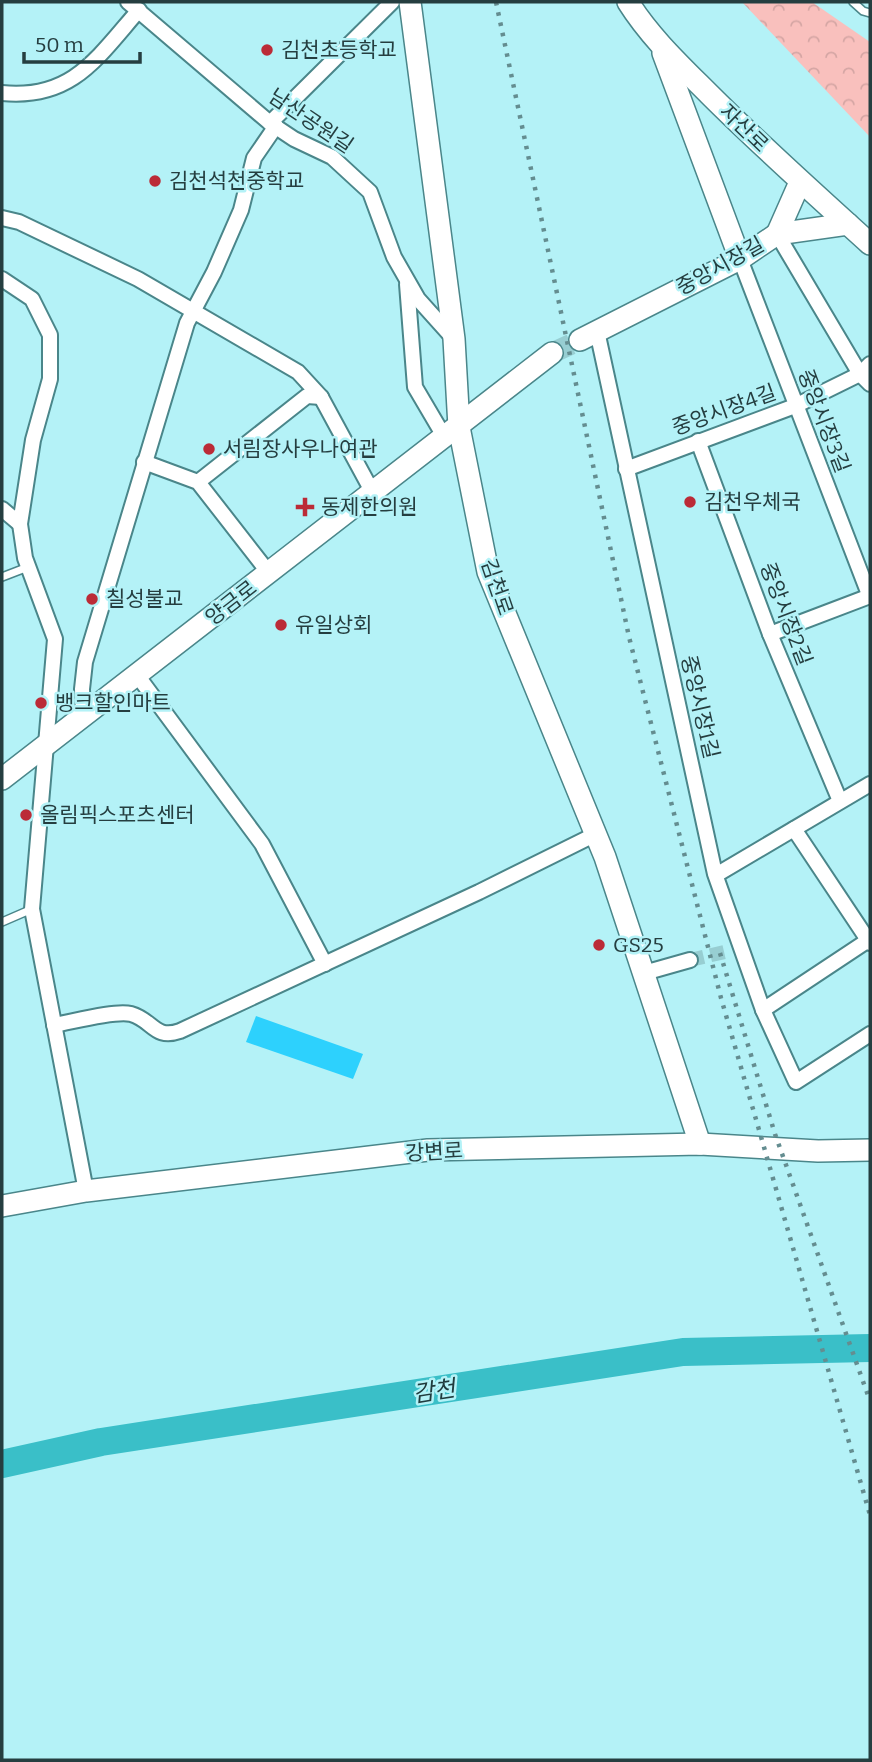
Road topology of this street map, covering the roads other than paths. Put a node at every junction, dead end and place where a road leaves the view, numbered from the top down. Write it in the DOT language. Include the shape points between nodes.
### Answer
graph roads {
  1 [pos="392,2"];
  2 [pos="410,2"];
  3 [pos="628,2"];
  4 [pos="853,2"];
  5 [pos="134,6"];
  6 [pos="870,13"];
  7 [pos="660,45"];
  8 [pos="2,93"];
  9 [pos="273,125"];
  10 [pos="800,182"];
  11 [pos="2,218"];
  12 [pos="848,224"];
  13 [pos="777,234"];
  14 [pos="870,244"];
  15 [pos="740,259"];
  16 [pos="2,279"];
  17 [pos="406,279"];
  18 [pos="193,312"];
  19 [pos="589,335"];
  20 [pos="454,339"];
  21 [pos="552,353"];
  22 [pos="867,374"];
  23 [pos="321,397"];
  24 [pos="795,406"];
  25 [pos="452,432"];
  26 [pos="698,441"];
  27 [pos="144,463"];
  28 [pos="626,469"];
  29 [pos="198,482"];
  30 [pos="373,493"];
  31 [pos="2,509"];
  32 [pos="20,524"];
  33 [pos="28,566"];
  34 [pos="270,573"];
  35 [pos="2,577"];
  36 [pos="870,596"];
  37 [pos="770,634"];
  38 [pos="137,675"];
  39 [pos="83,717"];
  40 [pos="47,746"];
  41 [pos="2,779"];
  42 [pos="870,784"];
  43 [pos="840,801"];
  44 [pos="794,830"];
  45 [pos="596,834"];
  46 [pos="716,875"];
  47 [pos="32,909"];
  48 [pos="2,922"];
  49 [pos="870,941"];
  50 [pos="690,960"];
  51 [pos="325,964"];
  52 [pos="644,973"];
  53 [pos="763,1010"];
  54 [pos="54,1025"];
  55 [pos="870,1034"];
  56 [pos="700,1144"];
  57 [pos="870,1150"];
  58 [pos="86,1191"];
  59 [pos="2,1206"];
  1 -- 9 [label="street"];
  2 -- 20 [label="street, 김천로"];
  3 -- 7 [label="street, 자산로"];
  4 -- 6 [label="lane"];
  5 -- 8 [label="street" via="90,66 53,90"];
  5 -- 9 [label="street, 남산공원길"];
  7 -- 10 [label="street, 자산로"];
  7 -- 15 [label="street"];
  9 -- 17 [label="street, 남산공원길" via="332,157 370,192"];
  9 -- 18 [label="street" via="254,158 241,210"];
  10 -- 12 [label="street, 자산로"];
  10 -- 13 [label="street"];
  11 -- 18 [label="street" via="138,279"];
  12 -- 13 [label="street"];
  12 -- 14 [label="street, 자산로"];
  13 -- 15 [label="street, 중앙시장길"];
  13 -- 22 [label="street, 중앙시장길"];
  15 -- 19 [label="street, 중앙시장길"];
  15 -- 24 [label="street, 중앙시장3길"];
  16 -- 32 [label="street" via="33,299 50,335 50,379 33,440"];
  17 -- 20 [label="street, 남산공원길"];
  17 -- 25 [label="street" via="415,387"];
  18 -- 23 [label="street" via="298,372"];
  18 -- 27 [label="street"];
  19 -- 28 [label="street, 중앙시장1길"];
  20 -- 25 [label="street, 김천로"];
  21 -- 25 [label="street"];
  22 -- 24 [label="street, 중앙시장4길"];
  23 -- 29 [label="street" via="307,396"];
  23 -- 30 [label="street"];
  24 -- 26 [label="street, 중앙시장4길"];
  24 -- 36 [label="street, 중앙시장3길"];
  25 -- 30 [label="street, 양금로"];
  25 -- 45 [label="street, 김천로" via="488,572"];
  26 -- 28 [label="street, 중앙시장4길"];
  26 -- 37 [label="street, 중앙시장2길"];
  27 -- 29 [label="street"];
  27 -- 39 [label="street" via="85,662"];
  28 -- 46 [label="street, 중앙시장1길"];
  29 -- 34 [label="street"];
  30 -- 34 [label="street, 양금로"];
  31 -- 32 [label="street"];
  32 -- 33 [label="street"];
  33 -- 35 [label="lane"];
  33 -- 40 [label="street" via="55,639"];
  34 -- 38 [label="street, 양금로"];
  36 -- 37 [label="street"];
  37 -- 43 [label="street, 중앙시장2길"];
  38 -- 39 [label="street, 양금로"];
  38 -- 51 [label="street" via="262,844"];
  39 -- 40 [label="street, 양금로"];
  40 -- 41 [label="street, 양금로"];
  40 -- 47 [label="street"];
  42 -- 43 [label="street"];
  43 -- 44 [label="street"];
  44 -- 46 [label="street"];
  44 -- 49 [label="street"];
  45 -- 51 [label="street"];
  45 -- 52 [label="street, 김천로"];
  46 -- 53 [label="street, 중앙시장1길" via="735,949"];
  47 -- 48 [label="lane"];
  47 -- 54 [label="street"];
  49 -- 53 [label="street"];
  50 -- 52 [label="street"];
  51 -- 54 [label="street" via="169,1035 129,1014"];
  52 -- 56 [label="street, 김천로"];
  53 -- 55 [label="street, 중앙시장1길" via="796,1082"];
  54 -- 58 [label="street"];
  56 -- 57 [label="street, 강변로"];
  56 -- 58 [label="street, 강변로" via="428,1150"];
  58 -- 59 [label="street, 강변로"];
}
